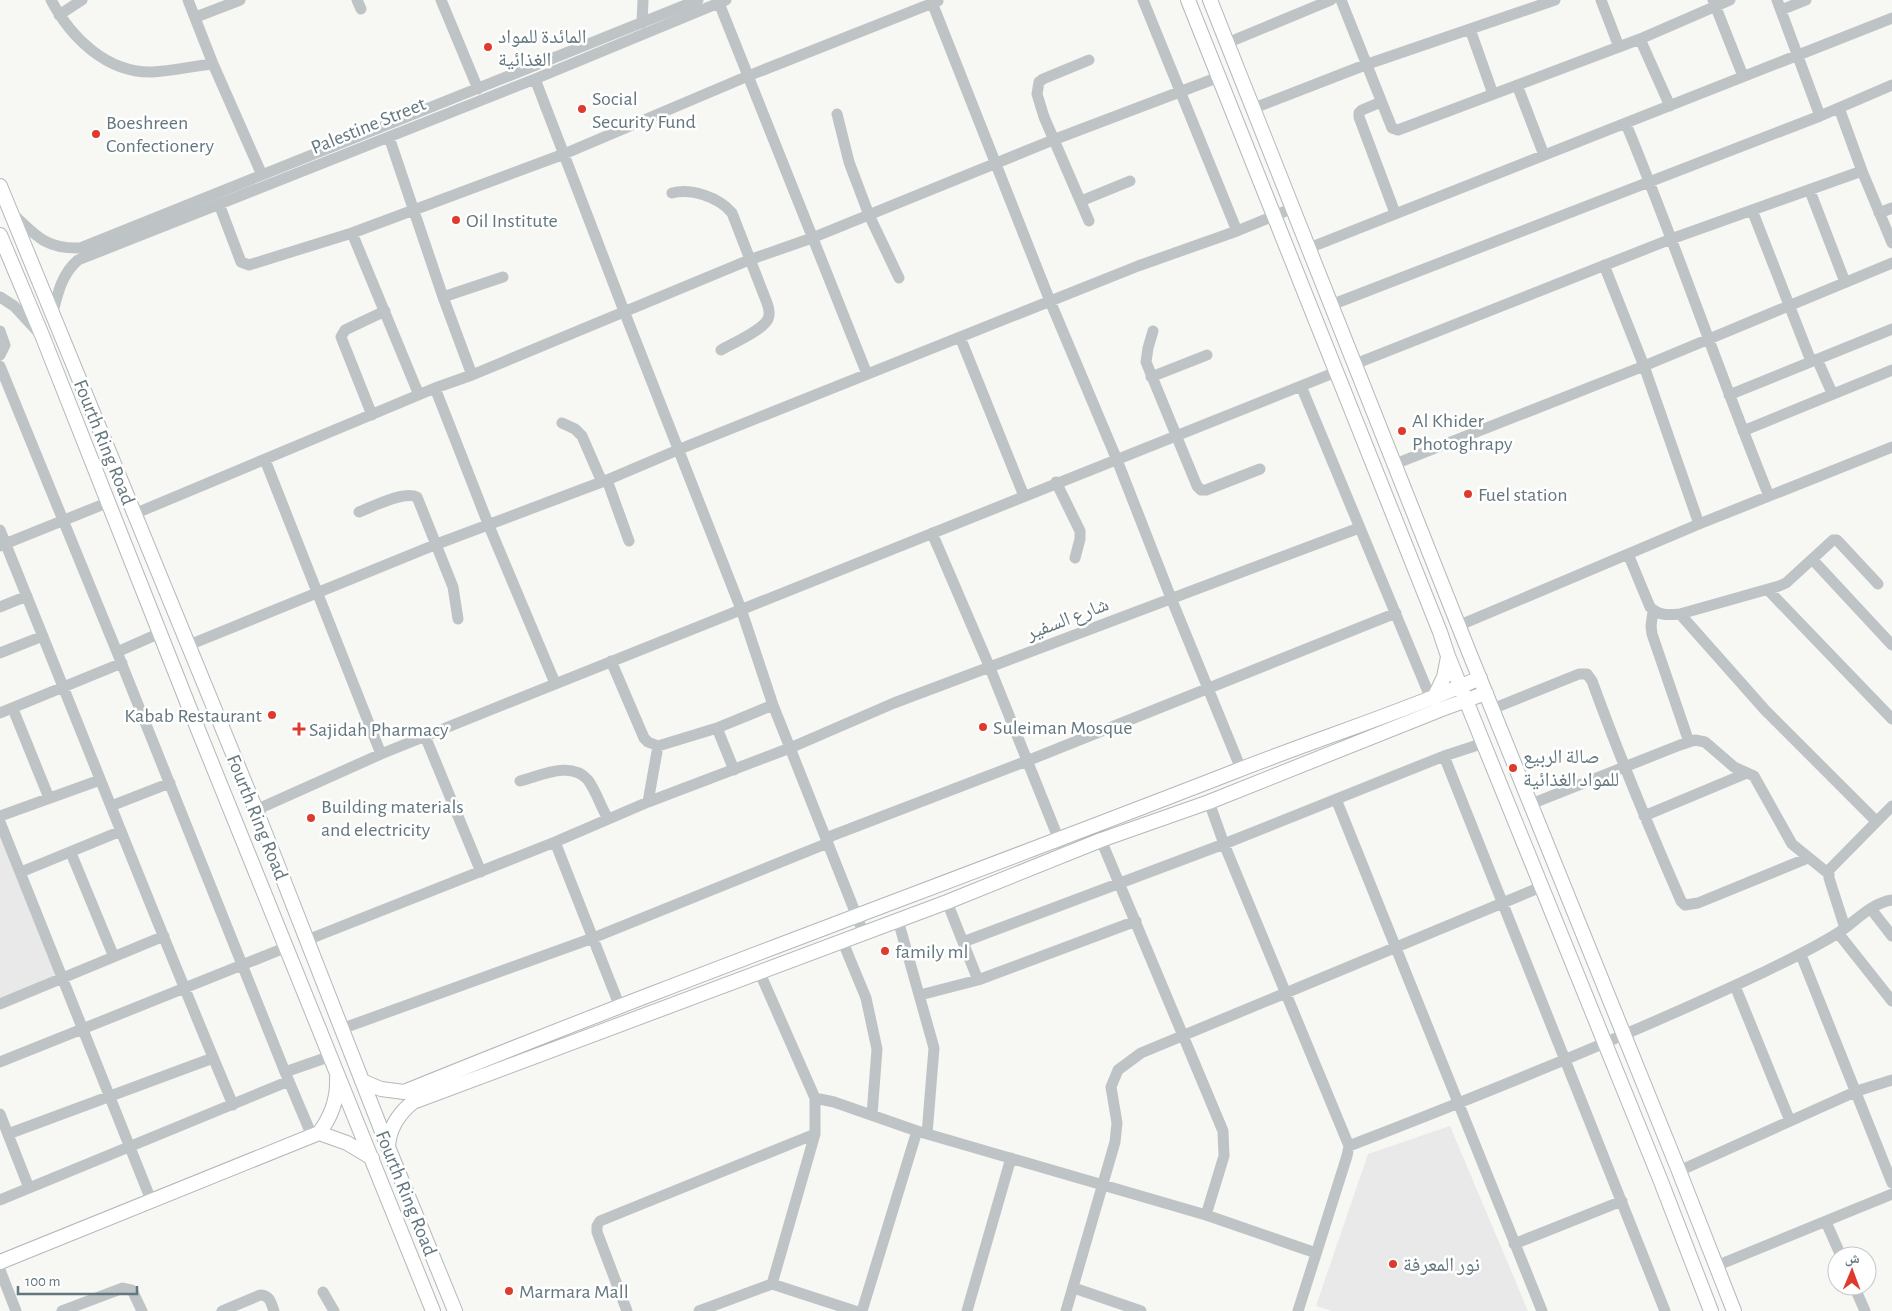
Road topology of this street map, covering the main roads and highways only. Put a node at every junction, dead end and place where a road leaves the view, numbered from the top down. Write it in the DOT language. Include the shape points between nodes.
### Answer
graph roads {
  1 [pos="1188,0"];
  2 [pos="1210,0"];
  3 [pos="0,186"];
  4 [pos="0,235"];
  5 [pos="1448,656"];
  6 [pos="199,670"];
  7 [pos="1480,678"];
  8 [pos="178,681"];
  9 [pos="1460,686"];
  10 [pos="1486,693"];
  11 [pos="1466,700"];
  12 [pos="1436,702"];
  13 [pos="214,708"];
  14 [pos="192,717"];
  15 [pos="1474,720"];
  16 [pos="1312,743"];
  17 [pos="1319,758"];
  18 [pos="978,870"];
  19 [pos="985,886"];
  20 [pos="337,1070"];
  21 [pos="362,1081"];
  22 [pos="316,1135"];
  23 [pos="388,1147"];
  24 [pos="372,1158"];
  25 [pos="0,1262"];
  26 [pos="433,1311"];
  27 [pos="455,1311"];
  28 [pos="1712,1311"];
  29 [pos="1734,1311"];
  1 -- 5 [label="main road"];
  2 -- 7 [label="main road"];
  3 -- 6 [label="main road, Fourth Ring Road"];
  4 -- 8 [label="main road, Fourth Ring Road"];
  5 -- 9 [label="main road"];
  5 -- 12 [label="main road"];
  6 -- 8 [label="main road" via="191,679"];
  6 -- 13 [label="main road, Fourth Ring Road"];
  7 -- 9 [label="main road"];
  7 -- 10 [label="main road"];
  8 -- 14 [label="main road, Fourth Ring Road"];
  9 -- 11 [label="main road"];
  9 -- 12 [label="main road"];
  10 -- 11 [label="main road"];
  10 -- 29 [label="main road"];
  11 -- 12 [label="main road"];
  11 -- 15 [label="main road"];
  12 -- 15 [label="main road"];
  12 -- 16 [label="main road"];
  12 -- 17 [label="main road"];
  13 -- 14 [label="main road" via="202,709"];
  13 -- 21 [label="main road, Fourth Ring Road"];
  14 -- 20 [label="main road, Fourth Ring Road"];
  15 -- 28 [label="main road"];
  16 -- 17 [label="main road"];
  16 -- 18 [label="main road"];
  17 -- 19 [label="main road"];
  18 -- 19 [label="main road"];
  18 -- 21 [label="main road" via="404,1092 381,1089"];
  19 -- 23 [label="main road" via="413,1102 395,1122"];
  20 -- 22 [label="main road" via="335,1103 326,1124"];
  20 -- 24 [label="main road, Fourth Ring Road"];
  21 -- 23 [label="main road, Fourth Ring Road"];
  22 -- 24 [label="main road" via="347,1143"];
  22 -- 25 [label="main road"];
  23 -- 27 [label="main road, Fourth Ring Road"];
  24 -- 26 [label="main road, Fourth Ring Road"];
}
